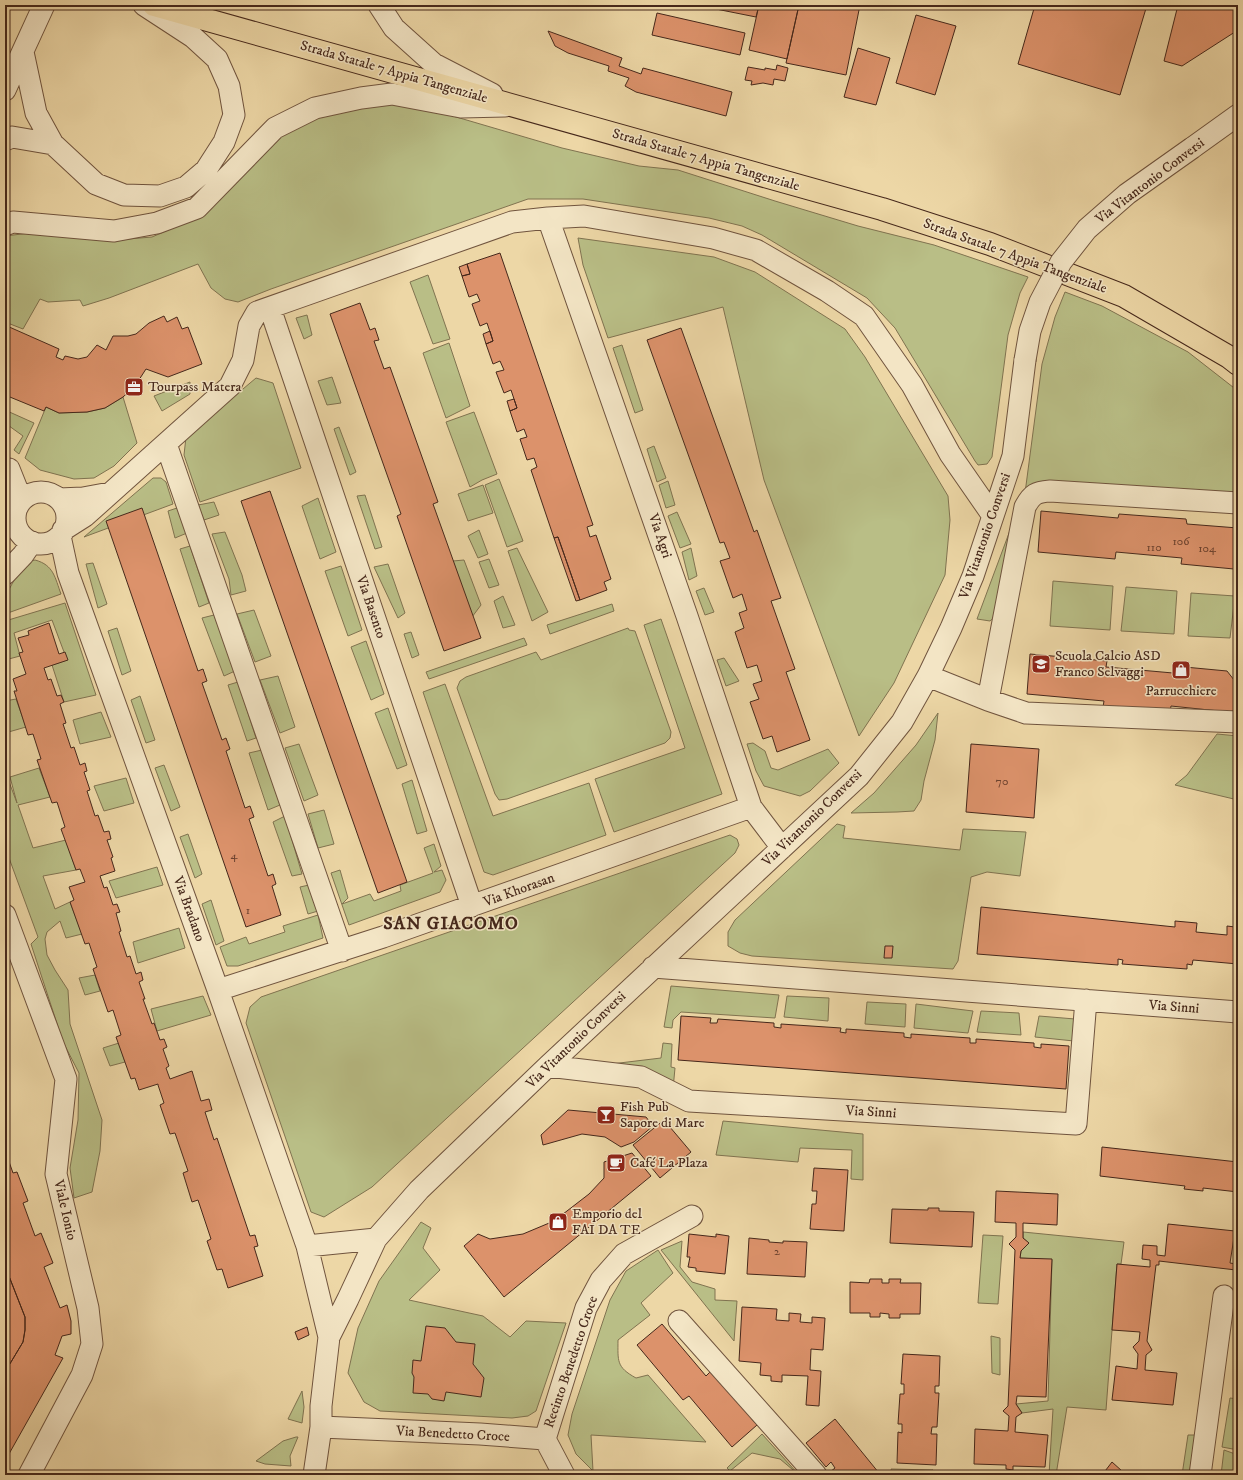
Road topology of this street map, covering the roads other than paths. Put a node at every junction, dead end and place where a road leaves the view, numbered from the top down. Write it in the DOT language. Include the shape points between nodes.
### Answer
graph roads {
  1 [pos="44,5"];
  2 [pos="144,5"];
  3 [pos="154,5"];
  4 [pos="379,5"];
  5 [pos="18,54"];
  6 [pos="5,90"];
  7 [pos="514,106"];
  8 [pos="1238,115"];
  9 [pos="5,140"];
  10 [pos="53,144"];
  11 [pos="548,218"];
  12 [pos="8,221"];
  13 [pos="270,308"];
  14 [pos="1238,364"];
  15 [pos="166,444"];
  16 [pos="7,468"];
  17 [pos="36,492"];
  18 [pos="110,493"];
  19 [pos="59,500"];
  20 [pos="1238,504"];
  21 [pos="17,508"];
  22 [pos="992,516"];
  23 [pos="44,537"];
  24 [pos="5,567"];
  25 [pos="5,574"];
  26 [pos="928,676"];
  27 [pos="988,700"];
  28 [pos="1238,722"];
  29 [pos="750,808"];
  30 [pos="782,848"];
  31 [pos="472,906"];
  32 [pos="5,916"];
  33 [pos="10,941"];
  34 [pos="342,951"];
  35 [pos="654,967"];
  36 [pos="218,990"];
  37 [pos="1086,1000"];
  38 [pos="1238,1012"];
  39 [pos="548,1066"];
  40 [pos="692,1216"];
  41 [pos="376,1239"];
  42 [pos="307,1246"];
  43 [pos="1224,1296"];
  44 [pos="679,1321"];
  45 [pos="329,1337"];
  46 [pos="321,1427"];
  47 [pos="545,1439"];
  48 [pos="29,1475"];
  49 [pos="314,1475"];
  50 [pos="564,1475"];
  51 [pos="816,1475"];
  52 [pos="1200,1475"];
  1 -- 5 [label="street"];
  2 -- 10 [label="street" via="193,37 217,59 229,86 234,115 224,142 206,170 186,187 160,196 124,196 96,184"];
  3 -- 7 [label="highway, Strada Statale 7 Appia Tangenziale"];
  4 -- 7 [label="street" via="394,28 434,64"];
  5 -- 6 [label="street"];
  5 -- 10 [label="street" via="36,113"];
  7 -- 12 [label="street" via="461,107 392,94 316,108 275,128 198,208 157,224 114,231"];
  7 -- 14 [label="highway, Strada Statale 7 Appia Tangenziale" via="882,209 990,244 1124,296"];
  8 -- 22 [label="street, Via Vitantonio Conversi, bridge" via="1127,194 1086,229 1061,262 1040,302 1030,330 1013,456"];
  9 -- 10 [label="street" via="12,137"];
  11 -- 13 [label="street" via="512,222"];
  11 -- 22 [label="street" via="584,216 713,238 756,250 827,291 864,316 912,385 950,454"];
  11 -- 29 [label="street, Via Agri" via="687,616"];
  13 -- 15 [label="street" via="257,312 249,326 243,360 230,386"];
  13 -- 31 [label="street, Via Basento"];
  15 -- 18 [label="street"];
  15 -- 34 [label="street"];
  16 -- 17 [label="street" via="25,478"];
  16 -- 21 [label="street" via="17,489"];
  17 -- 19 [label="street" via="48,493"];
  17 -- 21 [label="street" via="28,495"];
  18 -- 19 [label="street"];
  18 -- 23 [label="street" via="85,516"];
  19 -- 23 [label="street" via="64,506 66,522"];
  20 -- 27 [label="street" via="1050,491 1030,497 1025,507"];
  21 -- 23 [label="street" via="16,525"];
  22 -- 26 [label="street, Via Vitantonio Conversi" via="973,576"];
  23 -- 24 [label="street" via="8,552"];
  23 -- 25 [label="street"];
  23 -- 36 [label="street, Via Bradano" via="68,573"];
  26 -- 27 [label="street"];
  26 -- 30 [label="street, Via Vitantonio Conversi" via="902,722 859,776"];
  27 -- 28 [label="street" via="1026,713"];
  29 -- 30 [label="street, Via Agri"];
  29 -- 31 [label="street, Via Khorasan"];
  30 -- 35 [label="street, Via Vitantonio Conversi"];
  31 -- 34 [label="street, Via Khorasan"];
  32 -- 33 [label="street, Viale Ionio"];
  33 -- 48 [label="street, Viale Ionio" via="66,1079 56,1174 88,1308 92,1344 82,1375"];
  34 -- 36 [label="street, Via Khorasan"];
  35 -- 37 [label="street, Via Sinni"];
  35 -- 39 [label="street, Via Vitantonio Conversi"];
  36 -- 42 [label="street, Via Bradano"];
  37 -- 38 [label="street, Via Sinni"];
  37 -- 39 [label="street, Via Sinni" via="1076,1124 689,1101 641,1077"];
  39 -- 41 [label="street, Via Vitantonio Conversi" via="419,1190"];
  40 -- 47 [label="street, Recinto Benedetto Croce" via="624,1254 601,1280 586,1308"];
  41 -- 42 [label="street"];
  41 -- 45 [label="street, Via Vitantonio Conversi"];
  42 -- 45 [label="street, Via Bradano"];
  43 -- 52 [label="street"];
  44 -- 51 [label="street"];
  45 -- 46 [label="street, Via Vitantonio Conversi"];
  46 -- 47 [label="street, Via Benedetto Croce"];
  46 -- 49 [label="street, Via Vitantonio Conversi"];
  47 -- 50 [label="street"];
}
